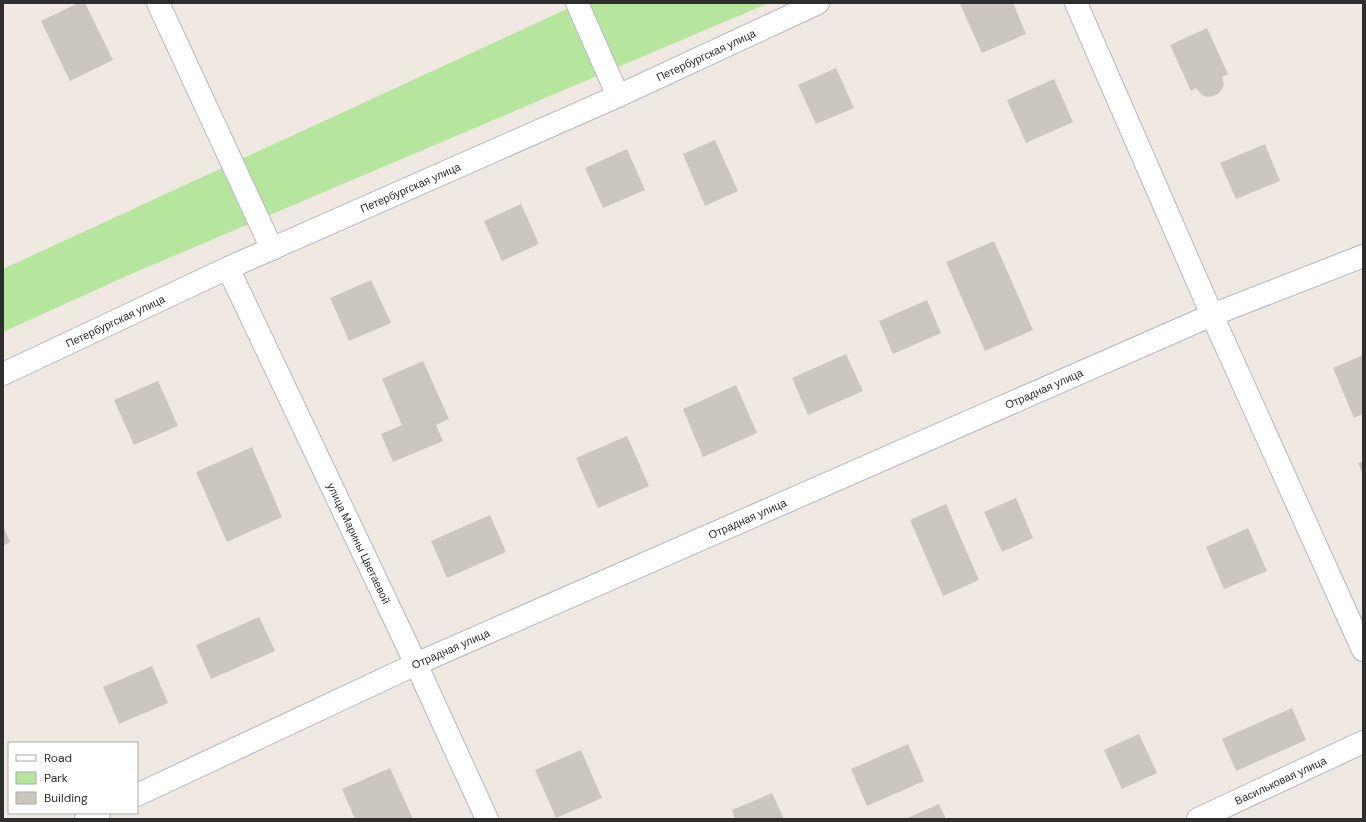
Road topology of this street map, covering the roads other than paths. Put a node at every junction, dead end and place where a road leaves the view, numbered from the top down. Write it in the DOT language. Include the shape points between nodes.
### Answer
graph roads {
  1 [pos="158,3"];
  2 [pos="577,3"];
  3 [pos="818,3"];
  4 [pos="1076,3"];
  5 [pos="618,96"];
  6 [pos="272,249"];
  7 [pos="1363,256"];
  8 [pos="228,268"];
  9 [pos="1212,315"];
  10 [pos="3,374"];
  11 [pos="1363,650"];
  12 [pos="416,664"];
  13 [pos="1363,742"];
  14 [pos="138,795"];
  15 [pos="97,814"];
  16 [pos="86,819"];
  17 [pos="487,819"];
  18 [pos="1198,819"];
  1 -- 6 [label="street"];
  2 -- 5 [label="street"];
  3 -- 5 [label="street, Петербургская улица"];
  4 -- 9 [label="street"];
  5 -- 6 [label="street, Петербургская улица"];
  6 -- 8 [label="street, Петербургская улица"];
  7 -- 9 [label="street, Отрадная улица"];
  8 -- 10 [label="street, Петербургская улица"];
  8 -- 12 [label="street, улица Марины Цветаевой"];
  9 -- 11 [label="street"];
  9 -- 12 [label="street, Отрадная улица"];
  12 -- 14 [label="street, Отрадная улица"];
  12 -- 17 [label="street, улица Марины Цветаевой"];
  13 -- 18 [label="street, Васильковая улица"];
  15 -- 16 [label="street"];
}
